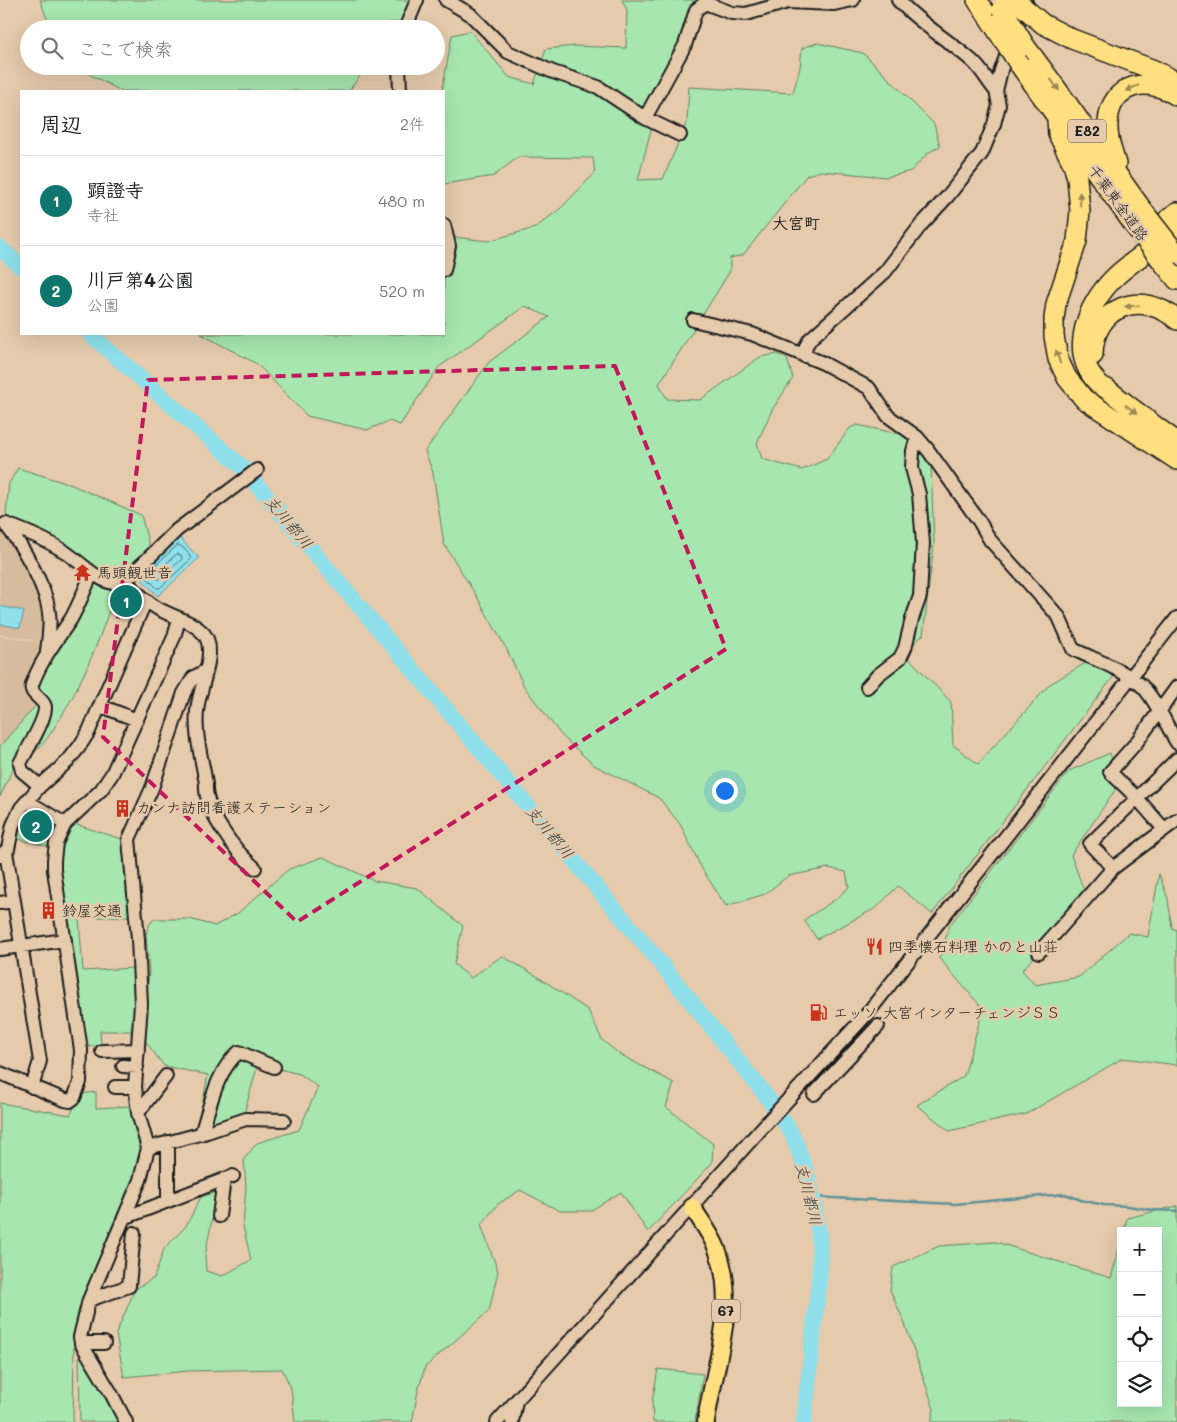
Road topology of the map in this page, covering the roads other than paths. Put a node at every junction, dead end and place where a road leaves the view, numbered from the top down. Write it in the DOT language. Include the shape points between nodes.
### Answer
graph roads {
  1 [pos="417,0"];
  2 [pos="446,0"];
  3 [pos="853,0"];
  4 [pos="898,0"];
  5 [pos="976,0"];
  6 [pos="1027,0"];
  7 [pos="705,2"];
  8 [pos="1004,3"];
  9 [pos="409,20"];
  10 [pos="399,75"];
  11 [pos="1177,82"];
  12 [pos="400,90"];
  13 [pos="996,91"];
  14 [pos="1177,96"];
  15 [pos="645,118"];
  16 [pos="1057,119"];
  17 [pos="680,135"];
  18 [pos="1118,176"];
  19 [pos="1177,212"];
  20 [pos="1140,220"];
  21 [pos="445,229"];
  22 [pos="1177,229"];
  23 [pos="1171,256"];
  24 [pos="445,265"];
  25 [pos="1177,280"];
  26 [pos="693,320"];
  27 [pos="1177,320"];
  28 [pos="804,356"];
  29 [pos="1106,389"];
  30 [pos="1098,408"];
  31 [pos="917,437"];
  32 [pos="1177,442"];
  33 [pos="1177,460"];
  34 [pos="257,470"];
  35 [pos="3,522"];
  36 [pos="92,574"];
  37 [pos="125,581"];
  38 [pos="146,600"];
  39 [pos="1177,618"];
  40 [pos="179,620"];
  41 [pos="47,655"];
  42 [pos="205,672"];
  43 [pos="1130,677"];
  44 [pos="867,687"];
  45 [pos="1177,687"];
  46 [pos="101,706"];
  47 [pos="1159,712"];
  48 [pos="137,720"];
  49 [pos="1177,743"];
  50 [pos="1177,759"];
  51 [pos="40,786"];
  52 [pos="1136,798"];
  53 [pos="27,801"];
  54 [pos="1177,820"];
  55 [pos="65,824"];
  56 [pos="1164,829"];
  57 [pos="3,854"];
  58 [pos="255,868"];
  59 [pos="1113,868"];
  60 [pos="14,901"];
  61 [pos="0,903"];
  62 [pos="65,940"];
  63 [pos="21,946"];
  64 [pos="0,949"];
  65 [pos="1039,952"];
  66 [pos="863,1019"];
  67 [pos="138,1050"];
  68 [pos="102,1051"];
  69 [pos="124,1066"];
  70 [pos="137,1067"];
  71 [pos="274,1067"];
  72 [pos="0,1073"];
  73 [pos="166,1076"];
  74 [pos="808,1078"];
  75 [pos="135,1086"];
  76 [pos="32,1087"];
  77 [pos="115,1087"];
  78 [pos="138,1112"];
  79 [pos="284,1120"];
  80 [pos="201,1134"];
  81 [pos="168,1142"];
  82 [pos="148,1148"];
  83 [pos="168,1200"];
  84 [pos="692,1207"];
  85 [pos="220,1216"];
  86 [pos="124,1218"];
  87 [pos="113,1240"];
  88 [pos="89,1300"];
  89 [pos="81,1343"];
  90 [pos="104,1343"];
  91 [pos="516,1401"];
  92 [pos="126,1422"];
  93 [pos="497,1422"];
  94 [pos="512,1422"];
  95 [pos="706,1422"];
  1 -- 9 [label="street"];
  2 -- 15 [label="street" via="470,14 508,52 598,87"];
  3 -- 7 [label="street" via="834,4 788,2 746,14 732,13"];
  4 -- 13 [label="street" via="972,61"];
  5 -- 16 [label="highway, 千葉東金道路 / E82, bridge"];
  6 -- 13 [label="street" via="1000,70"];
  7 -- 15 [label="street" via="696,10 686,45"];
  8 -- 11 [label="highway, bridge" via="1072,39"];
  8 -- 18 [label="highway, 千葉東金道路 / E82, one-way, bridge" via="1026,46"];
  10 -- 12 [label="street"];
  13 -- 28 [label="street" via="998,105 994,124 982,153 885,272 810,339"];
  14 -- 18 [label="highway, one-way" via="1162,87 1143,84 1126,90 1118,97 1109,113 1108,133"];
  15 -- 17 [label="street"];
  16 -- 20 [label="highway, 千葉東金道路 / E82"];
  30 -- 16 [label="highway, one-way" via="1074,388 1055,348 1056,304 1076,241 1080,211 1077,178 1058,134"];
  18 -- 20 [label="highway, 千葉東金道路 / E82"];
  19 -- 30 [label="highway" via="1113,264 1092,287 1078,310 1073,334 1075,358 1080,375"];
  20 -- 23 [label="highway, 千葉東金道路 / E82, bridge"];
  21 -- 24 [label="street" via="449,246"];
  22 -- 29 [label="highway" via="1120,272 1091,309 1084,330 1083,353 1092,376"];
  23 -- 25 [label="highway, 千葉東金道路 / E82"];
  26 -- 28 [label="street" via="752,334"];
  27 -- 29 [label="highway, one-way" via="1160,310 1136,305 1113,311 1105,318 1095,334 1093,354"];
  28 -- 31 [label="street" via="870,388 888,416"];
  29 -- 32 [label="highway, one-way"];
  30 -- 33 [label="highway"];
  31 -- 43 [label="street" via="990,540 1059,617 1073,649"];
  31 -- 44 [label="street" via="912,468 919,494 923,543 920,596 900,658"];
  34 -- 37 [label="street" via="177,530"];
  35 -- 36 [label="street" via="63,550"];
  35 -- 41 [label="street" via="26,554 47,604"];
  36 -- 37 [label="street" via="115,584"];
  36 -- 41 [label="street" via="72,616"];
  37 -- 38 [label="street"];
  38 -- 40 [label="street"];
  38 -- 46 [label="street"];
  39 -- 43 [label="street"];
  40 -- 42 [label="street" via="204,634 210,652"];
  40 -- 48 [label="street"];
  41 -- 51 [label="street" via="31,689 45,708 20,763 22,771"];
  42 -- 58 [label="street" via="196,720 210,808"];
  42 -- 67 [label="street" via="193,678 184,693 152,788 128,839 138,939 141,1004"];
  43 -- 47 [label="street" via="1143,687"];
  43 -- 66 [label="street"];
  45 -- 47 [label="street"];
  46 -- 48 [label="street"];
  46 -- 51 [label="street" via="79,747"];
  47 -- 49 [label="street"];
  47 -- 52 [label="street" via="1110,772"];
  48 -- 55 [label="street" via="101,790"];
  50 -- 52 [label="street"];
  51 -- 53 [label="street"];
  52 -- 56 [label="street"];
  52 -- 59 [label="street" via="1090,844"];
  53 -- 55 [label="street"];
  53 -- 57 [label="street" via="17,816 10,846"];
  54 -- 56 [label="street"];
  55 -- 62 [label="street" via="56,843 54,860"];
  56 -- 59 [label="street"];
  57 -- 60 [label="street"];
  59 -- 65 [label="street"];
  60 -- 61 [label="street"];
  60 -- 63 [label="street"];
  62 -- 63 [label="street"];
  62 -- 76 [label="street" via="80,1034 80,1082 70,1101"];
  63 -- 64 [label="street"];
  63 -- 76 [label="street" via="40,1061"];
  66 -- 74 [label="street"];
  66 -- 74 [label="street" via="875,1030 817,1091"];
  67 -- 68 [label="street"];
  67 -- 70 [label="street"];
  69 -- 70 [label="street"];
  70 -- 75 [label="street"];
  71 -- 80 [label="street" via="239,1052 233,1056 219,1079"];
  72 -- 76 [label="street"];
  73 -- 78 [label="street"];
  74 -- 84 [label="street"];
  75 -- 77 [label="street"];
  75 -- 78 [label="street"];
  78 -- 82 [label="street"];
  79 -- 80 [label="street" via="246,1119"];
  80 -- 81 [label="street"];
  81 -- 82 [label="street"];
  81 -- 83 [label="street"];
  82 -- 86 [label="street" via="140,1180"];
  83 -- 85 [label="street" via="229,1177"];
  83 -- 86 [label="street"];
  84 -- 91 [label="street"];
  84 -- 95 [label="main road, 67" via="717,1248 727,1294 726,1317"];
  86 -- 87 [label="street"];
  87 -- 88 [label="street"];
  87 -- 88 [label="street" via="137,1232 129,1286"];
  88 -- 89 [label="street"];
  89 -- 90 [label="street"];
  89 -- 92 [label="street"];
  91 -- 93 [label="street"];
  91 -- 94 [label="street"];
}
